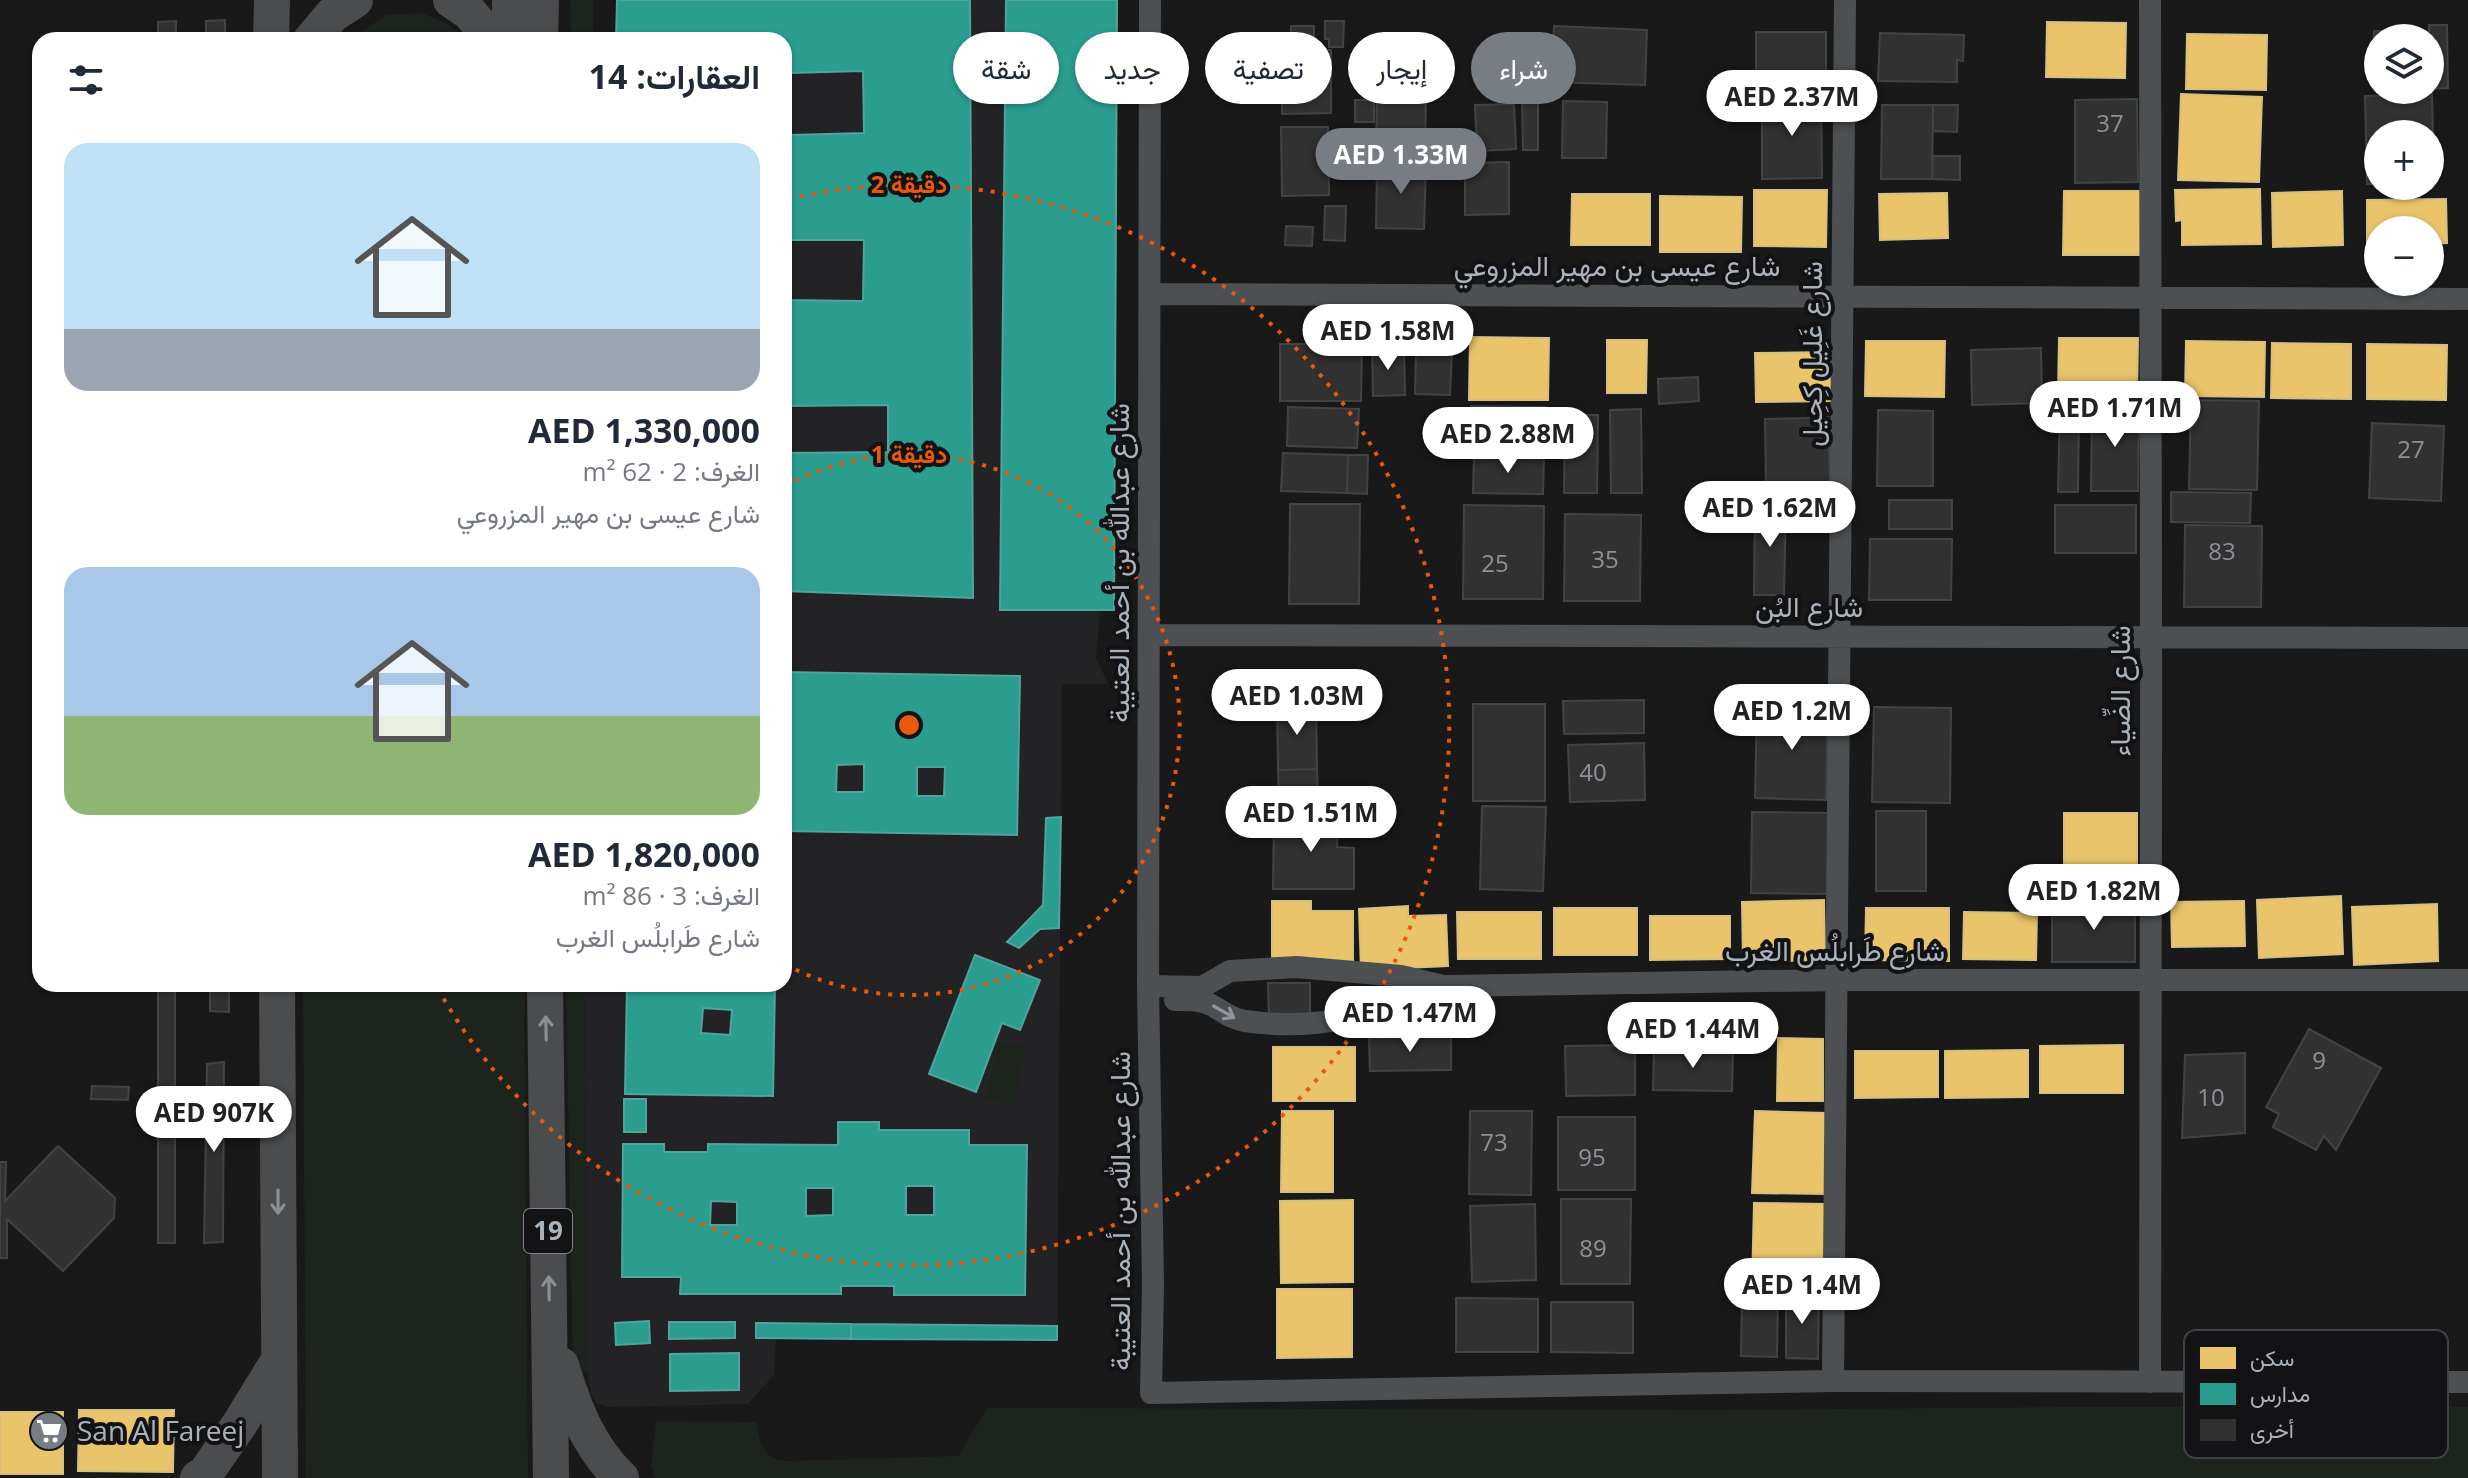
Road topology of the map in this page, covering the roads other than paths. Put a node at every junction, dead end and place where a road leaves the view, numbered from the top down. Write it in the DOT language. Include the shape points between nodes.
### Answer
graph roads {
  1 [pos="272,0"];
  2 [pos="355,0"];
  3 [pos="451,0"];
  4 [pos="510,0"];
  5 [pos="541,0"];
  6 [pos="1150,0"];
  7 [pos="1845,0"];
  8 [pos="2150,0"];
  9 [pos="271,32"];
  10 [pos="318,32"];
  11 [pos="485,32"];
  12 [pos="510,32"];
  13 [pos="540,32"];
  14 [pos="1150,294"];
  15 [pos="1842,297"];
  16 [pos="2152,298"];
  17 [pos="2468,299"];
  18 [pos="1149,635"];
  19 [pos="1840,637"];
  20 [pos="2151,638"];
  21 [pos="2468,638"];
  22 [pos="1837,980"];
  23 [pos="2149,980"];
  24 [pos="2468,980"];
  25 [pos="1443,986"];
  26 [pos="277,992"];
  27 [pos="545,992"];
  28 [pos="1148,993"];
  29 [pos="549,1328"];
  30 [pos="280,1359"];
  31 [pos="1833,1381"];
  32 [pos="2150,1382"];
  33 [pos="2184,1382"];
  34 [pos="198,1478"];
  35 [pos="280,1478"];
  36 [pos="551,1478"];
  37 [pos="621,1478"];
  1 -- 9 [label="main road"];
  2 -- 10 [label="main road"];
  3 -- 11 [label="main road"];
  4 -- 12 [label="main road"];
  5 -- 13 [label="main road"];
  6 -- 14 [label="street, شارع عبدالله بن أحمد العتيبة"];
  7 -- 15 [label="street, شارع غَلِيل كِحِيل"];
  8 -- 16 [label="street, شارع الضِّياء"];
  14 -- 15 [label="street, شارع عيسى بن مهير المزروعي"];
  14 -- 18 [label="street, شارع عبدالله بن أحمد العتيبة"];
  15 -- 16 [label="street, شارع عيسى بن مهير المزروعي"];
  15 -- 19 [label="street, شارع غَلِيل كِحِيل"];
  16 -- 17 [label="street, شارع عيسى بن مهير المزروعي"];
  16 -- 20 [label="street, شارع الضِّياء"];
  18 -- 19 [label="street, شارع البُن"];
  18 -- 28 [label="street, شارع عبدالله بن أحمد العتيبة"];
  19 -- 20 [label="street, شارع البُن"];
  19 -- 22 [label="street, شارع غَلِيل كِحِيل"];
  20 -- 21 [label="street, شارع البُن"];
  20 -- 23 [label="street, شارع الضِّياء"];
  22 -- 23 [label="street, شارع طَرابلُس الغرب"];
  22 -- 25 [label="street, شارع طَرابلُس الغرب"];
  22 -- 31 [label="street, شارع غَلِيل كِحِيل"];
  23 -- 24 [label="street, شارع طَرابلُس الغرب"];
  23 -- 32 [label="street, شارع الضِّياء"];
  25 -- 28 [label="street, شارع طَرابلُس الغرب" via="1416,978 1296,967 1230,971 1202,987"];
  28 -- 25 [label="street, شارع طَرابلُس الغرب, one-way" via="1211,1005 1235,1019 1301,1024 1403,1004"];
  26 -- 30 [label="main road, one-way"];
  29 -- 27 [label="main road, 19, one-way"];
  28 -- 31 [label="street, شارع عبدالله بن أحمد العتيبة" via="1151,1393"];
  29 -- 36 [label="main road, 19"];
  29 -- 37 [label="main road" via="575,1411"];
  30 -- 34 [label="main road"];
  30 -- 35 [label="main road"];
  31 -- 32 [label="street, شارع عبدالله بن أحمد العتيبة"];
  32 -- 33 [label="street, شارع عبدالله بن أحمد العتيبة"];
}
